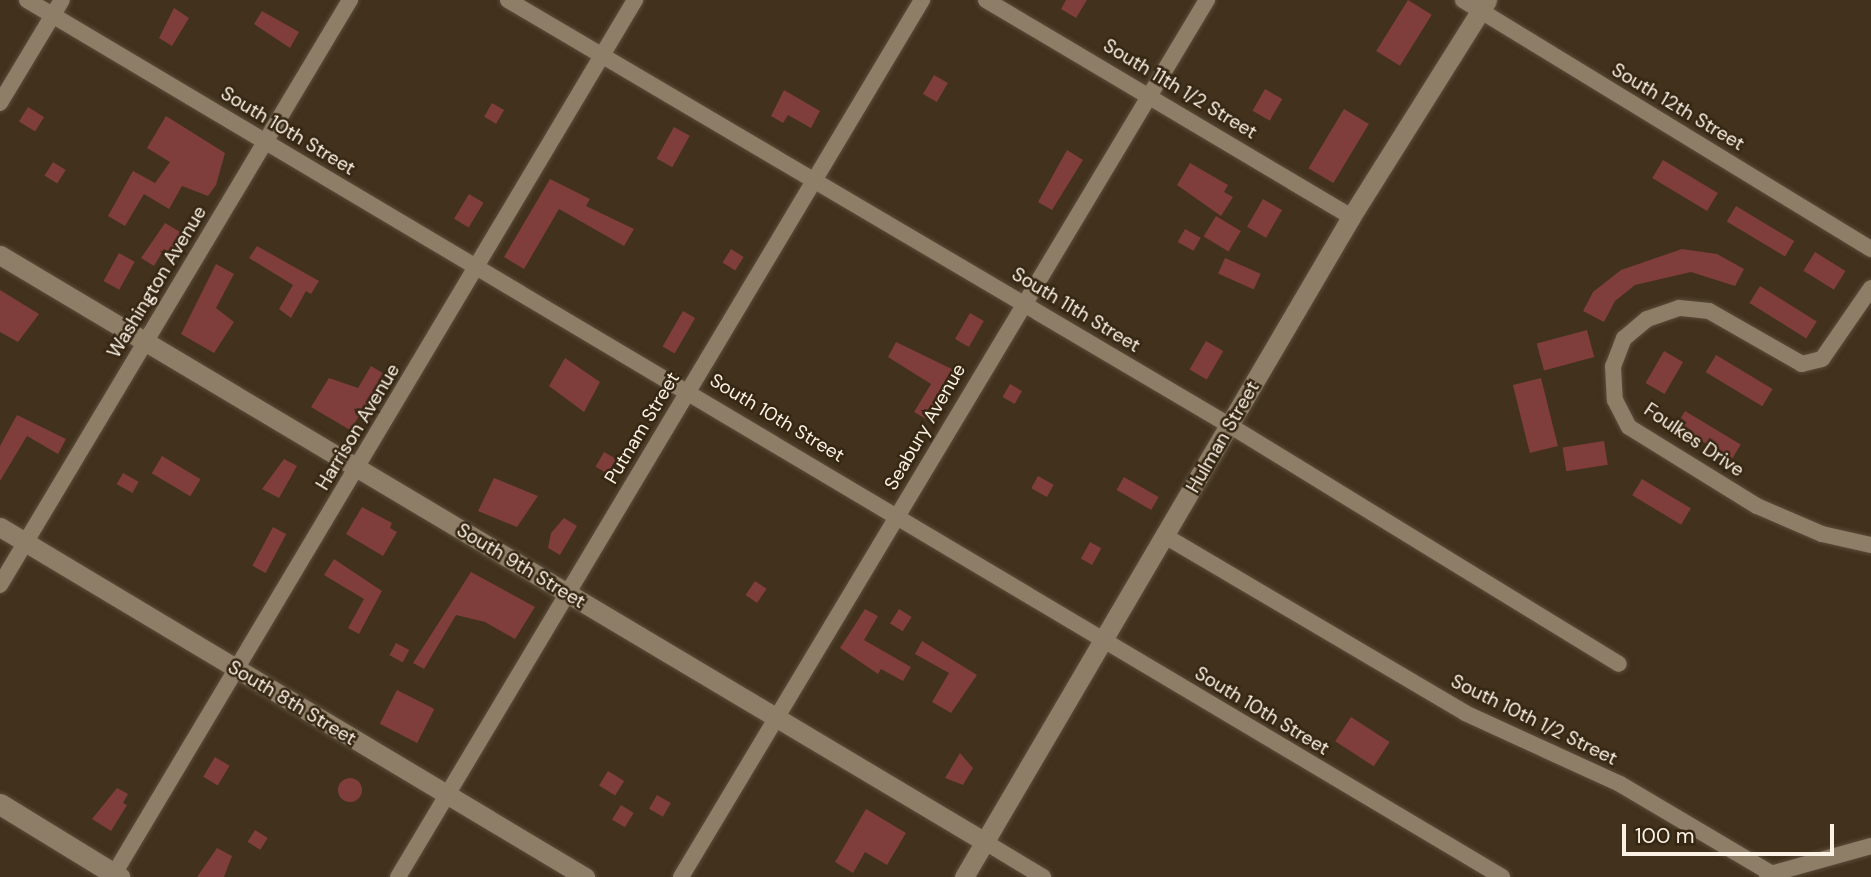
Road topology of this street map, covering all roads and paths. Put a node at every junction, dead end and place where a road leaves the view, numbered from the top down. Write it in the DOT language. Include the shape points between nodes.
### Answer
graph roads {
  1 [pos="27,0"];
  2 [pos="62,0"];
  3 [pos="350,0"];
  4 [pos="508,0"];
  5 [pos="635,0"];
  6 [pos="922,0"];
  7 [pos="986,0"];
  8 [pos="1207,0"];
  9 [pos="1462,0"];
  10 [pos="1484,6"];
  11 [pos="53,15"];
  12 [pos="603,55"];
  13 [pos="1151,93"];
  14 [pos="0,103"];
  15 [pos="265,143"];
  16 [pos="814,181"];
  17 [pos="1351,217"];
  18 [pos="1871,249"];
  19 [pos="0,255"];
  20 [pos="477,268"];
  21 [pos="1871,288"];
  22 [pos="1023,303"];
  23 [pos="144,343"];
  24 [pos="689,390"];
  25 [pos="1230,425"];
  26 [pos="359,469"];
  27 [pos="899,514"];
  28 [pos="0,527"];
  29 [pos="1165,536"];
  30 [pos="26,542"];
  31 [pos="1871,545"];
  32 [pos="0,585"];
  33 [pos="567,594"];
  34 [pos="1103,641"];
  35 [pos="1619,664"];
  36 [pos="235,670"];
  37 [pos="777,718"];
  38 [pos="447,795"];
  39 [pos="0,804"];
  40 [pos="985,842"];
  41 [pos="1871,846"];
  42 [pos="116,875"];
  43 [pos="1768,876"];
  44 [pos="398,877"];
  45 [pos="585,877"];
  46 [pos="681,877"];
  47 [pos="964,877"];
  48 [pos="1043,877"];
  49 [pos="1502,877"];
  1 -- 11 [label="street, South 10th Street"];
  2 -- 11 [label="street"];
  3 -- 15 [label="street, Washington Avenue"];
  4 -- 12 [label="street, South 11th Street"];
  5 -- 12 [label="street, Harrison Avenue"];
  6 -- 16 [label="street, Putnam Street"];
  7 -- 13 [label="street, South 11th 1/2 Street"];
  8 -- 13 [label="street, Seabury Avenue"];
  9 -- 10 [label="street, South 12th Street"];
  10 -- 17 [label="street, Hulman Street"];
  10 -- 18 [label="street, South 12th Street"];
  11 -- 14 [label="street"];
  11 -- 15 [label="street, South 10th Street"];
  12 -- 16 [label="street, South 11th Street"];
  12 -- 20 [label="street, Harrison Avenue"];
  13 -- 17 [label="street, South 11th 1/2 Street"];
  13 -- 22 [label="street, Seabury Avenue"];
  15 -- 20 [label="street, South 10th Street"];
  15 -- 23 [label="street, Washington Avenue"];
  16 -- 22 [label="street, South 11th Street"];
  16 -- 24 [label="street, Putnam Street"];
  17 -- 25 [label="street, Hulman Street"];
  19 -- 23 [label="street, South 9th Street"];
  20 -- 24 [label="street, South 10th Street"];
  20 -- 26 [label="street, Harrison Avenue"];
  21 -- 31 [label="street, Foulkes Drive" via="1822,359 1802,364 1709,312 1679,308 1647,319 1624,338 1613,366 1615,400 1629,427 1758,506 1822,534"];
  22 -- 25 [label="street, South 11th Street"];
  22 -- 27 [label="street, Seabury Avenue"];
  23 -- 26 [label="street, South 9th Street"];
  23 -- 30 [label="street, Washington Avenue"];
  24 -- 27 [label="street, South 10th Street"];
  24 -- 33 [label="street, Putnam Street"];
  25 -- 29 [label="street, Hulman Street"];
  25 -- 35 [label="street, South 11th Street"];
  26 -- 33 [label="street, South 9th Street"];
  26 -- 36 [label="street, Harrison Avenue"];
  27 -- 34 [label="street, South 10th Street"];
  27 -- 37 [label="street, Seabury Avenue"];
  28 -- 30 [label="street, South 8th Street"];
  29 -- 34 [label="street, Hulman Street"];
  29 -- 43 [label="street, South 10th 1/2 Street" via="1465,713 1620,784"];
  30 -- 32 [label="street, Washington Avenue"];
  30 -- 36 [label="street, South 8th Street"];
  33 -- 37 [label="street, South 9th Street"];
  33 -- 38 [label="street, Putnam Street"];
  34 -- 40 [label="street, Hulman Street"];
  34 -- 49 [label="street, South 10th Street"];
  36 -- 38 [label="street, South 8th Street"];
  36 -- 42 [label="street, Harrison Avenue"];
  37 -- 40 [label="street, South 9th Street"];
  37 -- 46 [label="street, Seabury Avenue"];
  38 -- 44 [label="street, Putnam Street"];
  38 -- 45 [label="street, South 8th Street"];
  39 -- 42 [label="main road"];
  40 -- 47 [label="street, Hulman Street"];
  40 -- 48 [label="street, South 9th Street"];
  41 -- 43 [label="street"];
}
